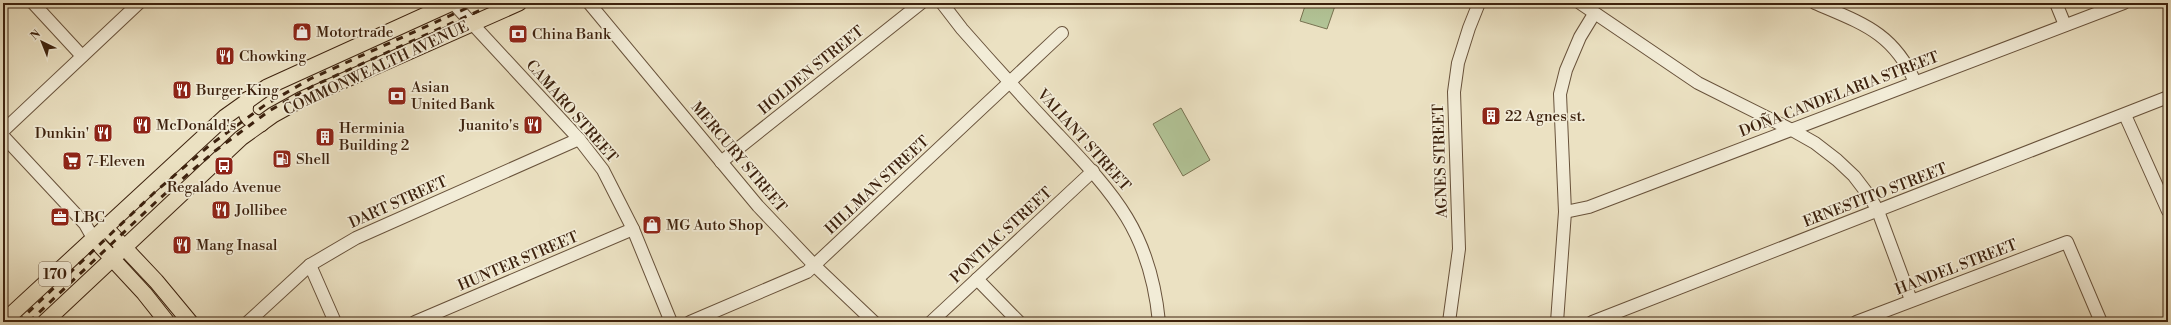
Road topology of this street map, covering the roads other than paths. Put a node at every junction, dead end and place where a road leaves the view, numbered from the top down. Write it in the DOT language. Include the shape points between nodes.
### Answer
graph roads {
  1 [pos="33,3"];
  2 [pos="139,3"];
  3 [pos="452,3"];
  4 [pos="519,3"];
  5 [pos="589,3"];
  6 [pos="921,3"];
  7 [pos="942,3"];
  8 [pos="1479,3"];
  9 [pos="1580,3"];
  10 [pos="1815,3"];
  11 [pos="2056,3"];
  12 [pos="2124,3"];
  13 [pos="1594,14"];
  14 [pos="473,24"];
  15 [pos="2065,25"];
  16 [pos="1062,32"];
  17 [pos="82,56"];
  18 [pos="1009,82"];
  19 [pos="1915,82"];
  20 [pos="2168,97"];
  21 [pos="248,99"];
  22 [pos="230,112"];
  23 [pos="2125,115"];
  24 [pos="261,124"];
  25 [pos="1792,130"];
  26 [pos="3,131"];
  27 [pos="245,135"];
  28 [pos="3,136"];
  29 [pos="579,139"];
  30 [pos="721,162"];
  31 [pos="1093,171"];
  32 [pos="1878,211"];
  33 [pos="1565,212"];
  34 [pos="2168,212"];
  35 [pos="85,224"];
  36 [pos="105,227"];
  37 [pos="633,229"];
  38 [pos="93,238"];
  39 [pos="124,247"];
  40 [pos="112,258"];
  41 [pos="310,265"];
  42 [pos="815,266"];
  43 [pos="977,279"];
  44 [pos="1911,300"];
  45 [pos="4,322"];
  46 [pos="45,322"];
  47 [pos="167,322"];
  48 [pos="190,322"];
  49 [pos="248,322"];
  50 [pos="335,322"];
  51 [pos="415,322"];
  52 [pos="672,322"];
  53 [pos="690,322"];
  54 [pos="874,322"];
  55 [pos="931,322"];
  56 [pos="1019,322"];
  57 [pos="1159,322"];
  58 [pos="1448,322"];
  59 [pos="1557,322"];
  60 [pos="1592,322"];
  61 [pos="1856,322"];
  62 [pos="2101,322"];
  1 -- 17 [label="street"];
  2 -- 17 [label="street"];
  3 -- 14 [label="street, CAMARO STREET"];
  3 -- 21 [label="main road, COMMONWEALTH AVENUE / 170" via="268,87"];
  4 -- 14 [label="main road, COMMONWEALTH AVENUE / 170"];
  5 -- 30 [label="street, MERCURY STREET"];
  6 -- 30 [label="street, HOLDEN STREET"];
  7 -- 18 [label="street, VALIANT STREET"];
  8 -- 58 [label="street, AGNES STREET" via="1458,63 1454,92 1458,249"];
  9 -- 13 [label="street"];
  10 -- 19 [label="street" via="1865,25 1880,35 1896,49 1907,64"];
  11 -- 15 [label="street"];
  12 -- 15 [label="street, DOÑA CANDELARIA STREET"];
  13 -- 25 [label="street" via="1698,83"];
  13 -- 33 [label="street" via="1580,37 1566,70 1560,94"];
  14 -- 24 [label="main road, COMMONWEALTH AVENUE / 170" via="302,100"];
  14 -- 29 [label="street, CAMARO STREET"];
  15 -- 19 [label="street, DOÑA CANDELARIA STREET"];
  16 -- 18 [label="street, HILLMAN STREET"];
  17 -- 26 [label="street"];
  18 -- 31 [label="street, VALIANT STREET"];
  18 -- 42 [label="street, HILLMAN STREET"];
  19 -- 25 [label="street, DOÑA CANDELARIA STREET"];
  20 -- 23 [label="street, ERNESTITO STREET"];
  21 -- 22 [label="main road, COMMONWEALTH AVENUE / 170"];
  21 -- 24 [label="main road" via="246,115 250,120"];
  22 -- 27 [label="main road" via="238,112 245,117 248,124"];
  22 -- 36 [label="main road, COMMONWEALTH AVENUE / 170"];
  23 -- 32 [label="street, ERNESTITO STREET"];
  23 -- 34 [label="street"];
  24 -- 27 [label="main road, COMMONWEALTH AVENUE / 170"];
  25 -- 32 [label="street" via="1815,143 1854,176"];
  25 -- 33 [label="street, DOÑA CANDELARIA STREET" via="1589,207"];
  27 -- 39 [label="main road, COMMONWEALTH AVENUE / 170"];
  28 -- 35 [label="street"];
  29 -- 37 [label="street, CAMARO STREET" via="603,170"];
  29 -- 41 [label="street, DART STREET" via="356,238"];
  30 -- 42 [label="street, MERCURY STREET" via="758,206"];
  31 -- 43 [label="street, PONTIAC STREET"];
  31 -- 57 [label="street, VALIANT STREET" via="1117,200 1140,242 1155,290"];
  32 -- 44 [label="street"];
  32 -- 60 [label="street, ERNESTITO STREET"];
  33 -- 59 [label="street"];
  35 -- 36 [label="street"];
  35 -- 38 [label="street"];
  36 -- 38 [label="main road, COMMONWEALTH AVENUE / 170"];
  36 -- 39 [label="main road"];
  37 -- 51 [label="street, HUNTER STREET"];
  37 -- 52 [label="street, CAMARO STREET"];
  38 -- 40 [label="main road"];
  38 -- 45 [label="main road, COMMONWEALTH AVENUE / 170"];
  39 -- 40 [label="main road, COMMONWEALTH AVENUE / 170"];
  39 -- 48 [label="main road"];
  40 -- 46 [label="main road, COMMONWEALTH AVENUE / 170"];
  40 -- 47 [label="main road"];
  41 -- 49 [label="street, DART STREET"];
  41 -- 50 [label="street"];
  42 -- 53 [label="street, HILLMAN STREET" via="791,280"];
  42 -- 54 [label="street, MERCURY STREET"];
  43 -- 55 [label="street, PONTIAC STREET"];
  43 -- 56 [label="street"];
  44 -- 61 [label="street, HANDEL STREET"];
  44 -- 62 [label="street, HANDEL STREET" via="2067,242"];
}
